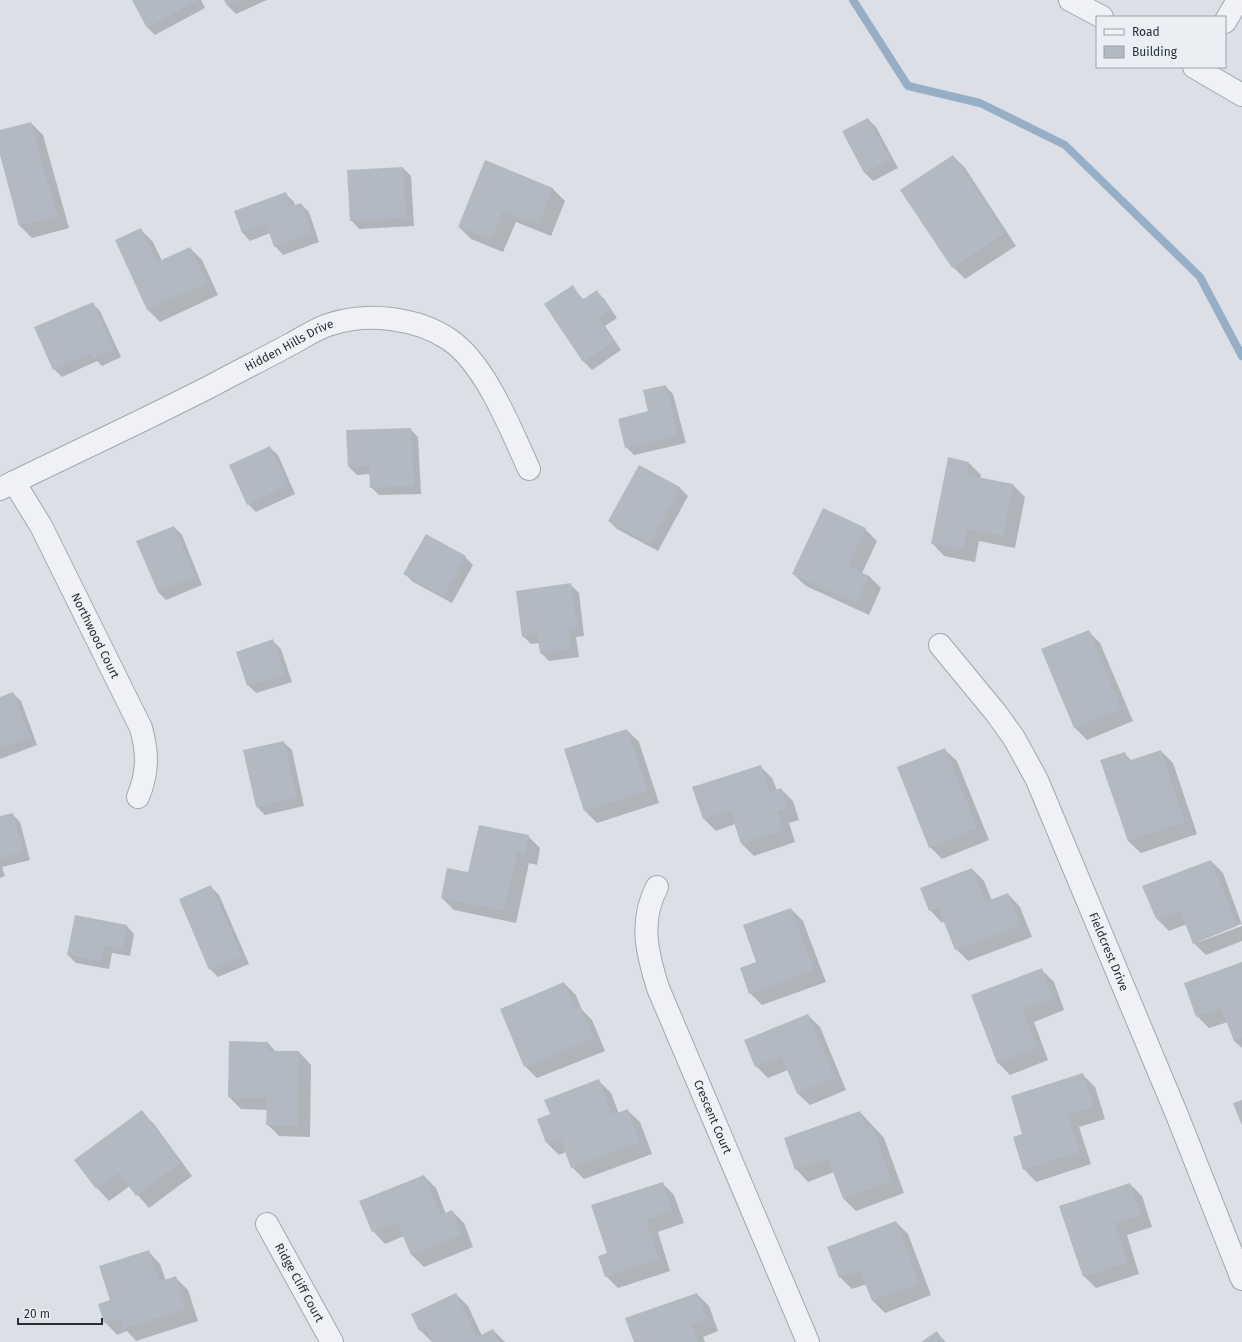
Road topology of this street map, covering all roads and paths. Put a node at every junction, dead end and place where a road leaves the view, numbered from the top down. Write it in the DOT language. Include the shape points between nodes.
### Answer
graph roads {
  1 [pos="1070,0"];
  2 [pos="1238,0"];
  3 [pos="1100,16"];
  4 [pos="1226,20"];
  5 [pos="1196,68"];
  6 [pos="1242,95"];
  7 [pos="529,469"];
  8 [pos="7,486"];
  9 [pos="940,645"];
  10 [pos="138,797"];
  11 [pos="657,887"];
  12 [pos="267,1224"];
  13 [pos="1242,1279"];
  14 [pos="332,1342"];
  15 [pos="808,1342"];
  1 -- 3 [label="street"];
  2 -- 4 [label="street"];
  5 -- 6 [label="street"];
  7 -- 8 [label="street, Hidden Hills Drive" via="503,413 481,374 465,353 435,331 417,324 373,318 352,319 311,332 195,394"];
  8 -- 10 [label="street, Northwood Court" via="41,526 141,728 146,745 147,764"];
  9 -- 13 [label="street, Fieldcrest Drive" via="1014,738 1037,780 1177,1115"];
  11 -- 15 [label="street, Crescent Court" via="646,916 650,961 658,988"];
  12 -- 14 [label="street, Ridge Cliff Court"];
}
